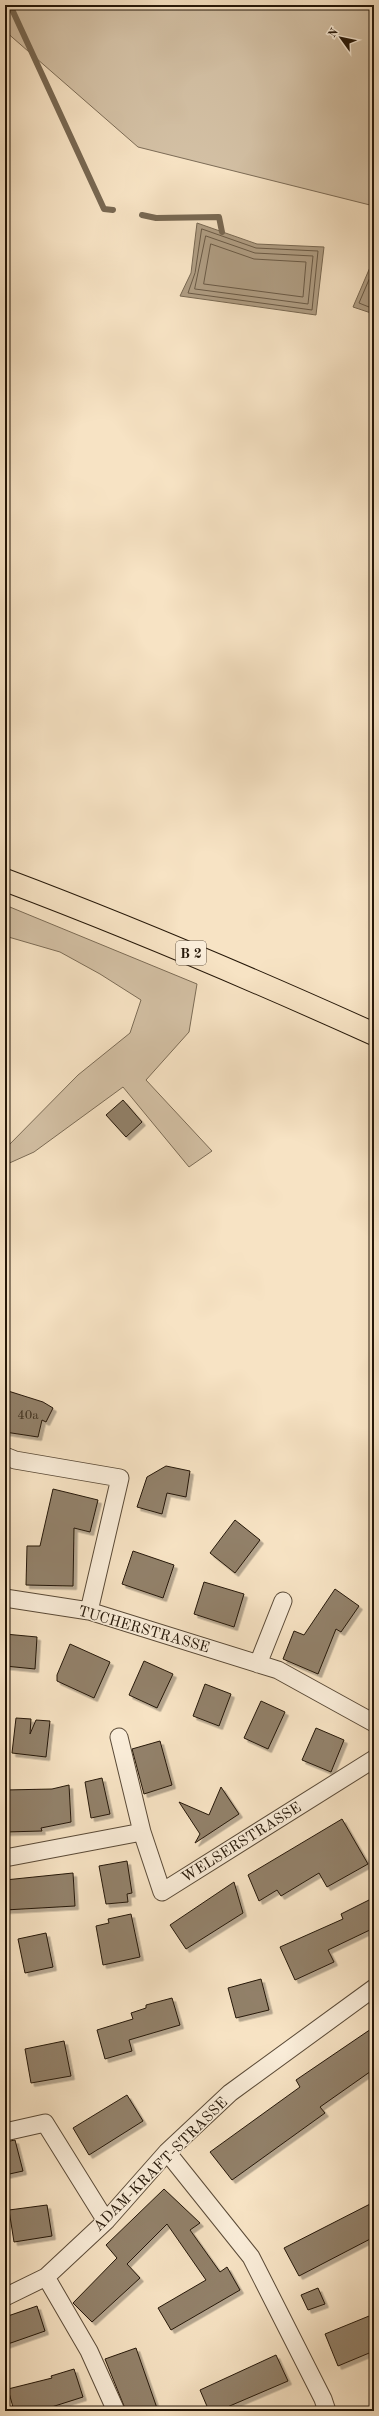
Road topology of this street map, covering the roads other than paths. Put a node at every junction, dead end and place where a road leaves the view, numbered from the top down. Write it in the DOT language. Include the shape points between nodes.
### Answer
graph roads {
  1 [pos="5,880"];
  2 [pos="374,1034"];
  3 [pos="5,1456"];
  4 [pos="5,1598"];
  5 [pos="282,1601"];
  6 [pos="89,1611"];
  7 [pos="258,1664"];
  8 [pos="374,1723"];
  9 [pos="119,1737"];
  10 [pos="374,1759"];
  11 [pos="142,1832"];
  12 [pos="5,1858"];
  13 [pos="374,1988"];
  14 [pos="5,2132"];
  15 [pos="167,2152"];
  16 [pos="106,2221"];
  17 [pos="46,2277"];
  18 [pos="5,2297"];
  19 [pos="116,2411"];
  20 [pos="327,2411"];
  1 -- 2 [label="main road, B 2" via="240,973"];
  3 -- 6 [label="street" via="15,1460 120,1478"];
  4 -- 6 [label="street, TUCHERSTRASSE"];
  5 -- 7 [label="street"];
  6 -- 7 [label="street, TUCHERSTRASSE"];
  7 -- 8 [label="street, TUCHERSTRASSE" via="278,1670"];
  9 -- 11 [label="street, WELSERSTRASSE"];
  10 -- 11 [label="street, WELSERSTRASSE" via="162,1892"];
  11 -- 12 [label="street"];
  13 -- 15 [label="street, ADAM-KRAFT-STRASSE" via="230,2093"];
  14 -- 16 [label="street" via="45,2123"];
  15 -- 16 [label="street, ADAM-KRAFT-STRASSE"];
  15 -- 20 [label="street" via="251,2256"];
  16 -- 17 [label="street, ADAM-KRAFT-STRASSE"];
  17 -- 18 [label="street, ADAM-KRAFT-STRASSE"];
  17 -- 19 [label="street" via="89,2351"];
}
